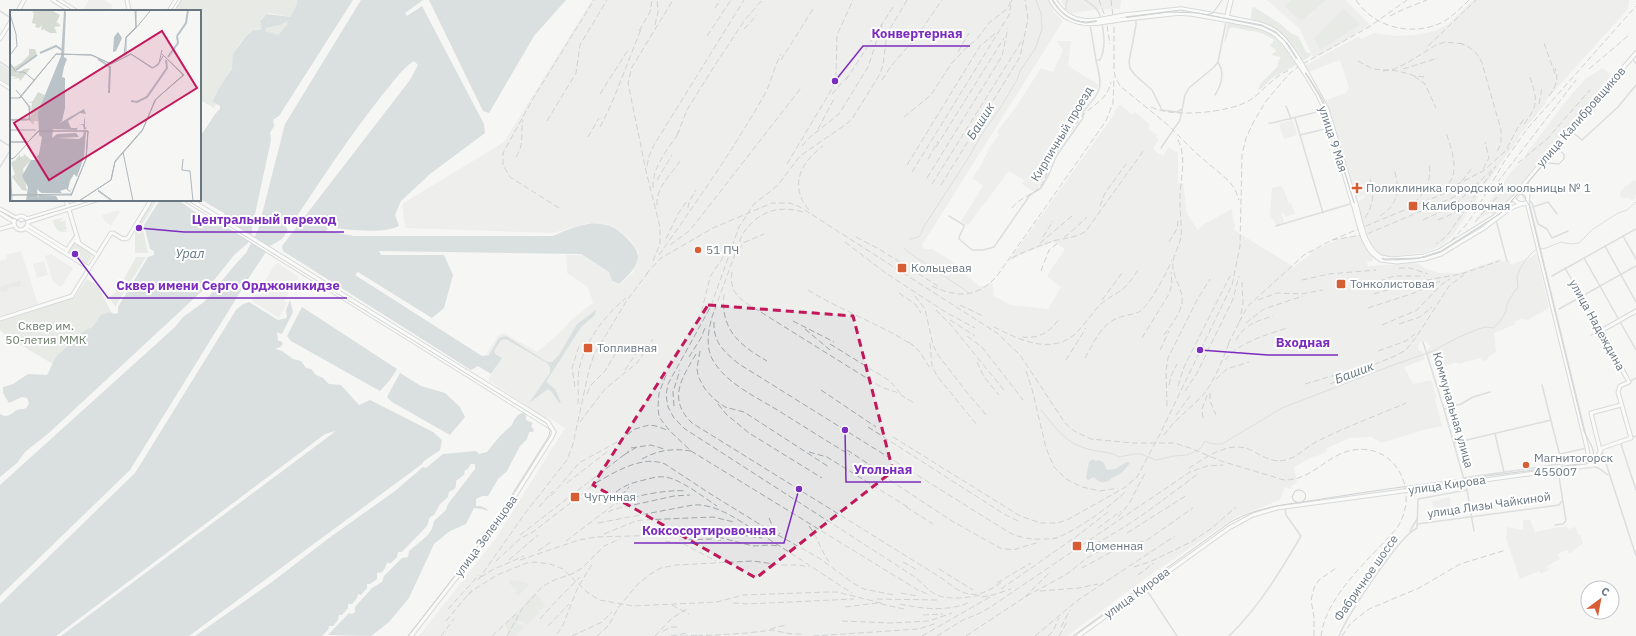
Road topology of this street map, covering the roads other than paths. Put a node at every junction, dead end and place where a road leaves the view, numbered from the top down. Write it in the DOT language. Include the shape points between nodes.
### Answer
graph roads {
  1 [pos="24,0"];
  2 [pos="53,0"];
  3 [pos="59,0"];
  4 [pos="127,0"];
  5 [pos="176,0"];
  6 [pos="179,0"];
  7 [pos="1051,0"];
  8 [pos="1054,0"];
  9 [pos="1067,0"];
  10 [pos="1085,0"];
  11 [pos="1231,0"];
  12 [pos="1067,4"];
  13 [pos="1058,6"];
  14 [pos="19,10"];
  15 [pos="69,10"];
  16 [pos="74,10"];
  17 [pos="129,10"];
  18 [pos="171,10"];
  19 [pos="171,10"];
  20 [pos="0,11"];
  21 [pos="1065,14"];
  22 [pos="10,17"];
  23 [pos="1125,17"];
  24 [pos="1136,18"];
  25 [pos="1226,18"];
  26 [pos="1098,22"];
  27 [pos="10,24"];
  28 [pos="1090,24"];
  29 [pos="0,39"];
  30 [pos="1636,53"];
  31 [pos="1631,58"];
  32 [pos="1096,60"];
  33 [pos="0,62"];
  34 [pos="1218,62"];
  35 [pos="1636,62"];
  36 [pos="10,68"];
  37 [pos="1305,72"];
  38 [pos="0,82"];
  39 [pos="1636,85"];
  40 [pos="10,88"];
  41 [pos="1215,94"];
  42 [pos="1286,106"];
  43 [pos="1182,108"];
  44 [pos="1325,110"];
  45 [pos="1295,118"];
  46 [pos="1291,119"];
  47 [pos="1268,123"];
  48 [pos="1332,127"];
  49 [pos="1570,130"];
  50 [pos="1300,135"];
  51 [pos="0,140"];
  52 [pos="10,147"];
  53 [pos="1161,148"];
  54 [pos="10,150"];
  55 [pos="0,167"];
  56 [pos="1526,182"];
  57 [pos="1518,192"];
  58 [pos="1528,195"];
  59 [pos="1513,198"];
  60 [pos="66,201"];
  61 [pos="86,201"];
  62 [pos="93,201"];
  63 [pos="150,201"];
  64 [pos="188,201"];
  65 [pos="192,201"];
  66 [pos="1528,201"];
  67 [pos="1353,204"];
  68 [pos="1522,204"];
  69 [pos="1533,207"];
  70 [pos="69,208"];
  71 [pos="1528,208"];
  72 [pos="0,209"];
  73 [pos="0,213"];
  74 [pos="1322,213"];
  75 [pos="1557,214"];
  76 [pos="949,216"];
  77 [pos="1495,218"];
  78 [pos="222,221"];
  79 [pos="15,222"];
  80 [pos="27,224"];
  81 [pos="1276,226"];
  82 [pos="0,229"];
  83 [pos="1636,229"];
  84 [pos="1568,231"];
  85 [pos="77,235"];
  86 [pos="1623,236"];
  87 [pos="74,240"];
  88 [pos="79,243"];
  89 [pos="1605,246"];
  90 [pos="66,252"];
  91 [pos="97,255"];
  92 [pos="1584,258"];
  93 [pos="1636,259"];
  94 [pos="1507,261"];
  95 [pos="1636,266"];
  96 [pos="89,268"];
  97 [pos="1565,268"];
  98 [pos="1621,275"];
  99 [pos="1552,276"];
  100 [pos="1600,286"];
  101 [pos="1581,297"];
  102 [pos="1636,302"];
  103 [pos="1559,309"];
  104 [pos="1636,311"];
  105 [pos="0,319"];
  106 [pos="1619,321"];
  107 [pos="1601,331"];
  108 [pos="1591,335"];
  109 [pos="1423,342"];
  110 [pos="1636,350"];
  111 [pos="1636,378"];
  112 [pos="1628,382"];
  113 [pos="1542,385"];
  114 [pos="1490,392"];
  115 [pos="1621,405"];
  116 [pos="1444,409"];
  117 [pos="1551,420"];
  118 [pos="1495,434"];
  119 [pos="1636,436"];
  120 [pos="1631,438"];
  121 [pos="1620,441"];
  122 [pos="1454,444"];
  123 [pos="1587,448"];
  124 [pos="1601,449"];
  125 [pos="1560,454"];
  126 [pos="1590,460"];
  127 [pos="1562,464"];
  128 [pos="1591,465"];
  129 [pos="1558,470"];
  130 [pos="1504,472"];
  131 [pos="1609,477"];
  132 [pos="1463,478"];
  133 [pos="1465,483"];
  134 [pos="1467,490"];
  135 [pos="1636,490"];
  136 [pos="1562,501"];
  137 [pos="1285,508"];
  138 [pos="1472,516"];
  139 [pos="1417,518"];
  140 [pos="1417,524"];
  141 [pos="1555,525"];
  142 [pos="1410,531"];
  143 [pos="1474,531"];
  144 [pos="1636,556"];
  145 [pos="1145,587"];
  146 [pos="411,636"];
  147 [pos="1078,636"];
  148 [pos="1177,636"];
  149 [pos="1229,636"];
  150 [pos="1339,636"];
  1 -- 14 [label="main road"];
  2 -- 15 [label="main road"];
  3 -- 16 [label="main road"];
  4 -- 17 [label="main road"];
  5 -- 18 [label="main road"];
  6 -- 19 [label="main road"];
  7 -- 28 [label="main road, улица 9 Мая" via="1068,20"];
  8 -- 13 [label="main road, улица 9 Мая"];
  9 -- 12 [label="street"];
  10 -- 32 [label="street" via="1099,11 1101,17 1105,44 1100,60"];
  11 -- 25 [label="main road"];
  12 -- 13 [label="street" via="1064,7"];
  12 -- 21 [label="street"];
  13 -- 21 [label="main road, улица 9 Мая"];
  20 -- 22 [label="street"];
  21 -- 26 [label="main road, улица 9 Мая" via="1081,21"];
  23 -- 24 [label="main road, улица 9 Мая"];
  23 -- 25 [label="main road, улица 9 Мая" via="1181,9"];
  23 -- 26 [label="main road, улица 9 Мая, bridge"];
  24 -- 25 [label="main road, улица 9 Мая" via="1179,13"];
  24 -- 43 [label="street" via="1129,62 1131,71 1152,90 1162,110 1177,112"];
  25 -- 34 [label="street"];
  25 -- 37 [label="main road, улица 9 Мая, bridge" via="1270,30 1284,42"];
  26 -- 28 [label="main road, улица 9 Мая"];
  27 -- 29 [label="main road"];
  28 -- 32 [label="street, Кирпичный проезд"];
  30 -- 31 [label="main road, улица Калибровщиков"];
  31 -- 35 [label="street"];
  31 -- 49 [label="main road, улица Калибровщиков"];
  32 -- 76 [label="street, Кирпичный проезд" via="1101,84 1098,93 1083,112 1083,118 1057,155 1041,188 1030,195 994,247 980,251 972,250 959,239 964,225"];
  33 -- 36 [label="street"];
  34 -- 41 [label="street" via="1223,71 1220,87"];
  34 -- 43 [label="street" via="1189,88"];
  37 -- 44 [label="main road, улица 9 Мая"];
  37 -- 48 [label="main road, улица 9 Мая" via="1323,100"];
  38 -- 40 [label="main road"];
  39 -- 49 [label="street" via="1618,107 1582,140"];
  42 -- 46 [label="street"];
  43 -- 53 [label="street" via="1180,120"];
  44 -- 45 [label="street"];
  44 -- 48 [label="main road, улица 9 Мая"];
  45 -- 46 [label="street"];
  45 -- 50 [label="street"];
  46 -- 47 [label="street"];
  48 -- 50 [label="street"];
  48 -- 67 [label="main road, улица 9 Мая"];
  49 -- 56 [label="main road, улица Калибровщиков"];
  50 -- 74 [label="street"];
  51 -- 52 [label="street"];
  54 -- 55 [label="street"];
  56 -- 57 [label="main road, улица Калибровщиков"];
  56 -- 58 [label="main road"];
  57 -- 58 [label="main road"];
  57 -- 59 [label="main road"];
  58 -- 66 [label="main road"];
  59 -- 68 [label="main road" via="1515,202"];
  59 -- 77 [label="main road, улица 9 Мая"];
  60 -- 70 [label="main road"];
  61 -- 70 [label="main road"];
  62 -- 70 [label="main road"];
  63 -- 91 [label="main road" via="128,238 124,240 111,233"];
  64 -- 78 [label="main road"];
  65 -- 78 [label="main road"];
  66 -- 68 [label="main road"];
  66 -- 69 [label="street"];
  66 -- 71 [label="main road"];
  67 -- 74 [label="street"];
  67 -- 77 [label="main road, улица 9 Мая, bridge" via="1369,245 1381,258 1391,259 1433,254"];
  68 -- 71 [label="main road"];
  68 -- 77 [label="main road, улица 9 Мая"];
  69 -- 75 [label="street" via="1548,202"];
  69 -- 84 [label="street" via="1538,224 1547,230 1552,238"];
  70 -- 80 [label="main road"];
  70 -- 85 [label="main road"];
  71 -- 123 [label="main road"];
  72 -- 79 [label="main road"];
  73 -- 79 [label="main road"];
  74 -- 81 [label="street"];
  77 -- 94 [label="street"];
  78 -- 146 [label="main road, улица Зеленцова" via="547,424 554,432 494,529"];
  79 -- 80 [label="main road" via="20,230"];
  79 -- 80 [label="main road" via="22,216"];
  79 -- 82 [label="main road"];
  80 -- 90 [label="main road"];
  83 -- 86 [label="street"];
  85 -- 87 [label="main road"];
  85 -- 88 [label="main road"];
  86 -- 89 [label="street"];
  86 -- 93 [label="street"];
  87 -- 88 [label="main road"];
  87 -- 90 [label="main road"];
  88 -- 91 [label="main road"];
  89 -- 92 [label="street"];
  89 -- 98 [label="street"];
  90 -- 96 [label="main road"];
  91 -- 96 [label="main road"];
  92 -- 97 [label="street"];
  92 -- 100 [label="street"];
  95 -- 98 [label="street"];
  96 -- 105 [label="main road" via="70,297"];
  97 -- 99 [label="street"];
  97 -- 101 [label="street, улица Надеждина"];
  98 -- 100 [label="street"];
  98 -- 102 [label="street"];
  100 -- 101 [label="street"];
  100 -- 106 [label="street"];
  101 -- 103 [label="street"];
  101 -- 107 [label="street, улица Надеждина"];
  104 -- 106 [label="main road"];
  106 -- 107 [label="main road"];
  106 -- 110 [label="street"];
  107 -- 108 [label="street"];
  107 -- 112 [label="main road, улица Надеждина"];
  109 -- 116 [label="street, Коммунальная улица"];
  111 -- 112 [label="street"];
  112 -- 115 [label="main road" via="1618,389"];
  113 -- 117 [label="street"];
  114 -- 116 [label="street"];
  115 -- 120 [label="main road"];
  115 -- 124 [label="main road" via="1591,413"];
  116 -- 122 [label="street, Коммунальная улица"];
  117 -- 118 [label="street"];
  117 -- 125 [label="street"];
  118 -- 122 [label="street"];
  118 -- 130 [label="street"];
  119 -- 120 [label="street"];
  120 -- 121 [label="main road"];
  121 -- 124 [label="main road"];
  121 -- 135 [label="street"];
  122 -- 132 [label="street, Коммунальная улица"];
  123 -- 125 [label="street"];
  123 -- 126 [label="main road"];
  124 -- 128 [label="main road"];
  124 -- 131 [label="street"];
  125 -- 127 [label="street"];
  126 -- 127 [label="street"];
  126 -- 128 [label="main road"];
  127 -- 130 [label="street"];
  128 -- 129 [label="main road, улица Кирова"];
  128 -- 131 [label="street"];
  129 -- 133 [label="main road, улица Кирова"];
  129 -- 136 [label="street"];
  130 -- 132 [label="street"];
  131 -- 144 [label="street"];
  132 -- 133 [label="street, Коммунальная улица"];
  133 -- 134 [label="street, Коммунальная улица"];
  133 -- 137 [label="main road, улица Кирова, bridge"];
  134 -- 138 [label="street, Коммунальная улица"];
  134 -- 139 [label="street" via="1418,499"];
  136 -- 138 [label="street, улица Лизы Чайкиной" via="1559,504"];
  136 -- 141 [label="street" via="1566,521"];
  137 -- 145 [label="main road, улица Кирова" via="1242,520"];
  137 -- 149 [label="street" via="1286,515 1301,536 1261,600 1247,619"];
  138 -- 140 [label="street, улица Лизы Чайкиной"];
  138 -- 143 [label="street, Коммунальная улица"];
  139 -- 140 [label="street"];
  139 -- 142 [label="street, Фабричное шоссе"];
  140 -- 142 [label="street, Фабричное шоссе" via="1417,528"];
  142 -- 150 [label="street, Фабричное шоссе" via="1389,556 1350,614"];
  145 -- 147 [label="main road, улица Кирова"];
  145 -- 148 [label="street"];
}
